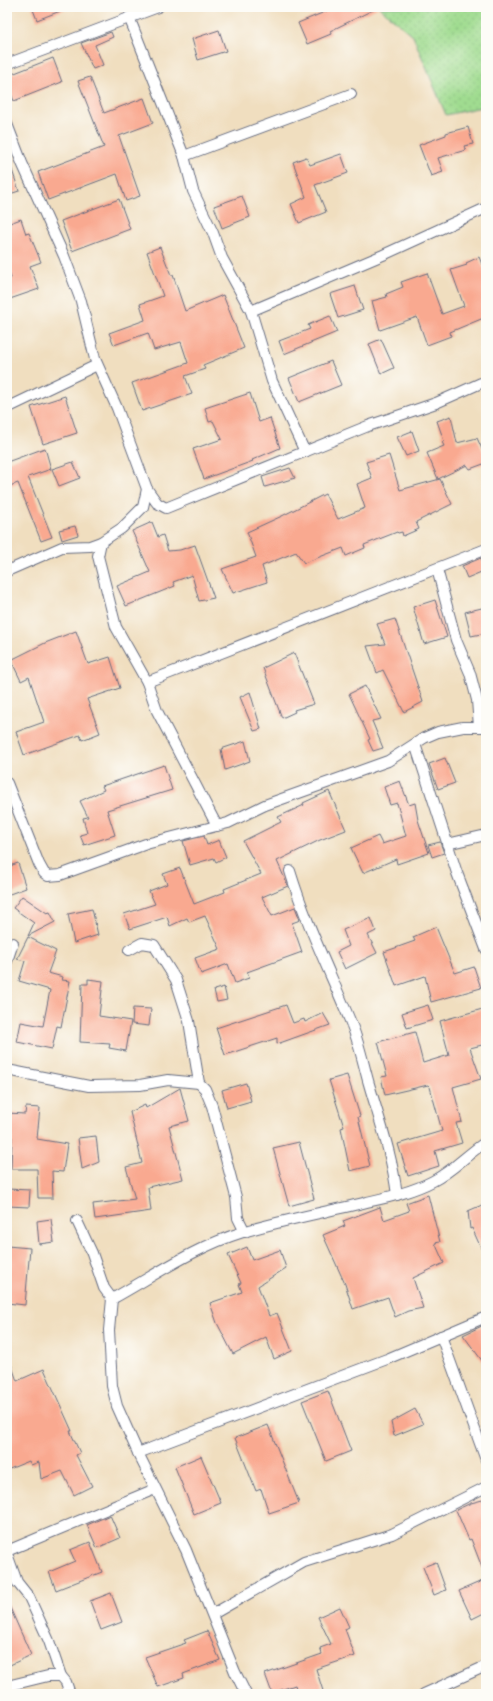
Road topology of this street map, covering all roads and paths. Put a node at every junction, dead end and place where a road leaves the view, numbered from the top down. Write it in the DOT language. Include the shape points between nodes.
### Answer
graph roads {
  1 [pos="158,7"];
  2 [pos="129,17"];
  3 [pos="7,64"];
  4 [pos="351,94"];
  5 [pos="7,124"];
  6 [pos="184,156"];
  7 [pos="486,208"];
  8 [pos="250,311"];
  9 [pos="97,365"];
  10 [pos="481,383"];
  11 [pos="7,408"];
  12 [pos="305,452"];
  13 [pos="147,489"];
  14 [pos="157,503"];
  15 [pos="143,507"];
  16 [pos="101,542"];
  17 [pos="82,546"];
  18 [pos="486,549"];
  19 [pos="98,556"];
  20 [pos="437,569"];
  21 [pos="7,571"];
  22 [pos="148,682"];
  23 [pos="482,727"];
  24 [pos="416,744"];
  25 [pos="7,783"];
  26 [pos="217,826"];
  27 [pos="486,835"];
  28 [pos="447,844"];
  29 [pos="290,871"];
  30 [pos="13,943"];
  31 [pos="486,949"];
  32 [pos="130,950"];
  33 [pos="7,961"];
  34 [pos="7,1070"];
  35 [pos="199,1083"];
  36 [pos="486,1142"];
  37 [pos="397,1195"];
  38 [pos="77,1221"];
  39 [pos="245,1232"];
  40 [pos="112,1299"];
  41 [pos="486,1317"];
  42 [pos="442,1336"];
  43 [pos="138,1453"];
  44 [pos="486,1460"];
  45 [pos="486,1488"];
  46 [pos="155,1489"];
  47 [pos="7,1552"];
  48 [pos="213,1614"];
  49 [pos="486,1666"];
  50 [pos="61,1676"];
  51 [pos="7,1686"];
  52 [pos="70,1694"];
  53 [pos="246,1694"];
  54 [pos="424,1694"];
  1 -- 2 [label="street"];
  2 -- 3 [label="street"];
  2 -- 6 [label="street"];
  4 -- 6 [label="street"];
  5 -- 9 [label="street" via="81,301"];
  6 -- 8 [label="street" via="193,191 222,258"];
  7 -- 8 [label="street" via="383,256"];
  8 -- 12 [label="street" via="272,382"];
  9 -- 11 [label="street"];
  9 -- 13 [label="street" via="117,408"];
  10 -- 12 [label="street" via="436,403 368,426"];
  12 -- 14 [label="street" via="172,506 166,508"];
  13 -- 14 [label="street"];
  13 -- 15 [label="street"];
  14 -- 15 [label="street"];
  15 -- 16 [label="street" via="122,528"];
  16 -- 17 [label="street"];
  16 -- 19 [label="street"];
  17 -- 19 [label="street"];
  17 -- 21 [label="street" via="62,547"];
  18 -- 20 [label="street"];
  19 -- 22 [label="street" via="116,627"];
  20 -- 22 [label="street"];
  20 -- 23 [label="street" via="456,640 470,673"];
  22 -- 26 [label="street" via="157,711"];
  23 -- 24 [label="street" via="463,727 438,732"];
  24 -- 26 [label="street" via="388,761 265,805"];
  24 -- 28 [label="street"];
  25 -- 26 [label="street" via="39,864 48,876 82,868 146,844"];
  27 -- 28 [label="street"];
  28 -- 31 [label="street"];
  29 -- 37 [label="street" via="302,908 358,1040 382,1122"];
  30 -- 33 [label="street"];
  32 -- 35 [label="street" via="142,943 154,945 176,980 189,1021"];
  34 -- 35 [label="street" via="89,1086 140,1085 168,1080"];
  35 -- 39 [label="street" via="205,1089 212,1106 236,1197 238,1218"];
  36 -- 37 [label="street" via="449,1172 432,1182"];
  37 -- 39 [label="street"];
  38 -- 40 [label="street" via="104,1288"];
  39 -- 40 [label="street" via="213,1242"];
  40 -- 43 [label="street" via="109,1330 112,1386 117,1406"];
  41 -- 42 [label="street"];
  42 -- 43 [label="street"];
  42 -- 44 [label="street"];
  43 -- 46 [label="street"];
  45 -- 48 [label="street" via="392,1534 304,1562"];
  46 -- 47 [label="street"];
  46 -- 48 [label="street" via="186,1550"];
  47 -- 50 [label="street" via="17,1582 29,1597 49,1641"];
  48 -- 53 [label="street"];
  49 -- 54 [label="street"];
  50 -- 51 [label="street" via="48,1676"];
  50 -- 52 [label="street"];
}
